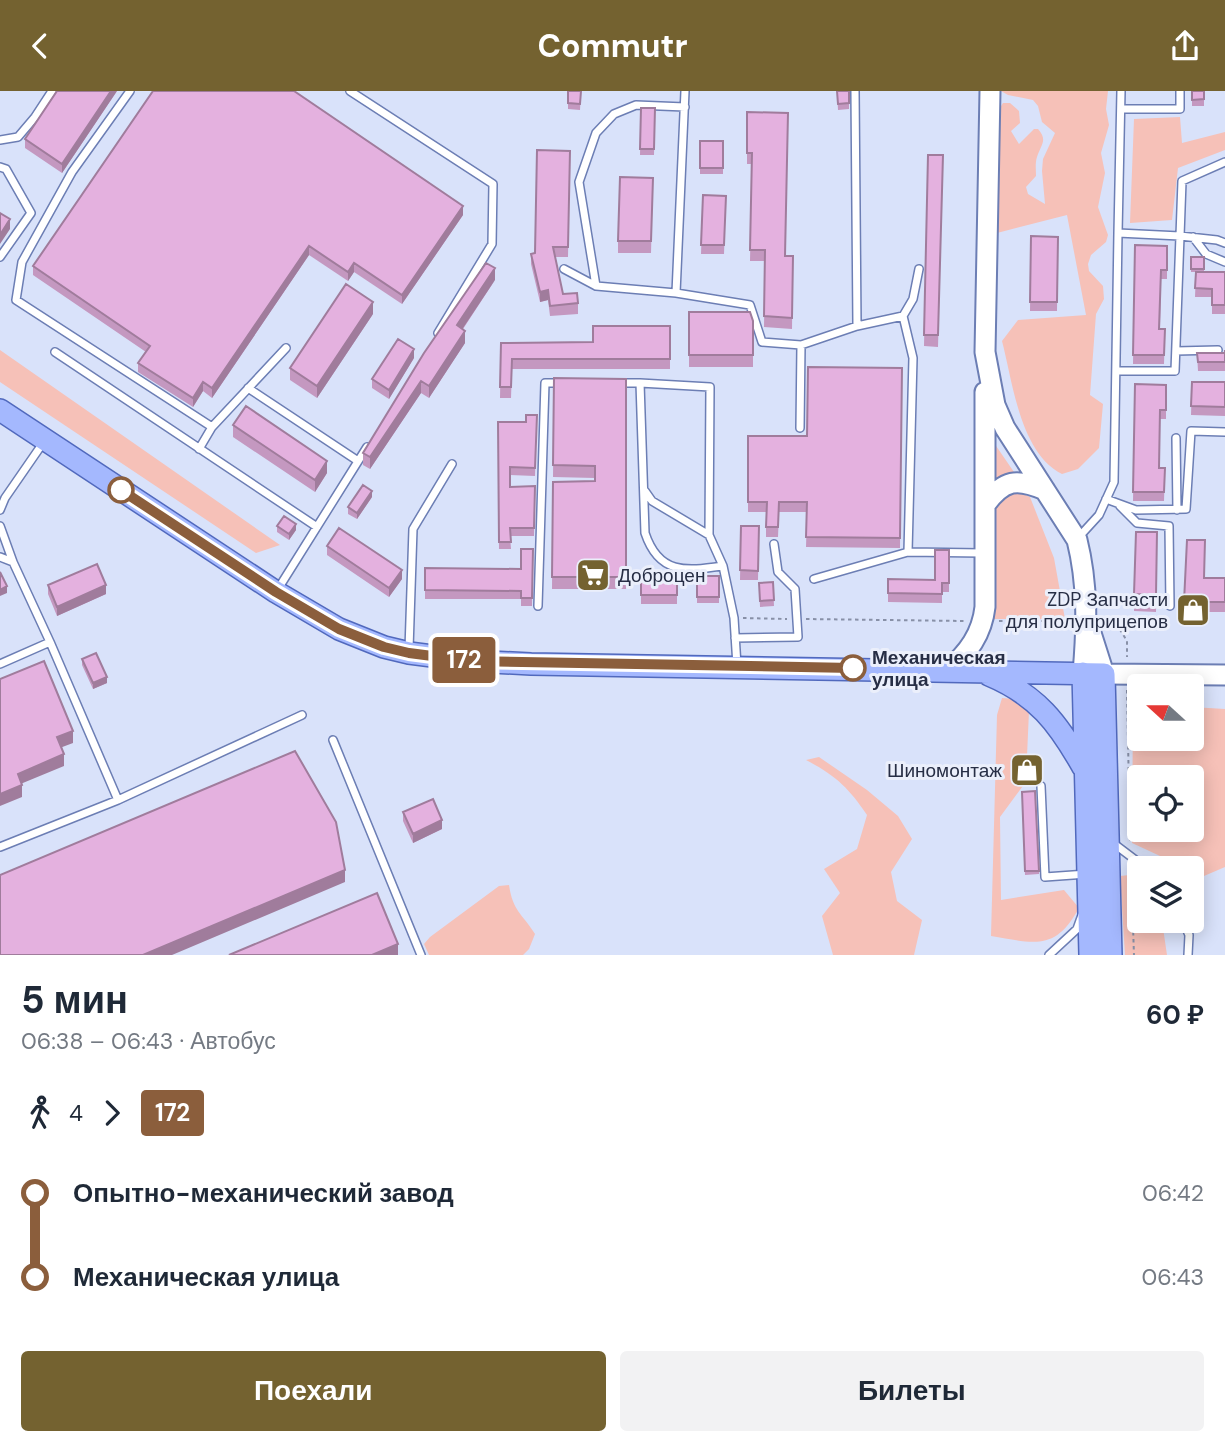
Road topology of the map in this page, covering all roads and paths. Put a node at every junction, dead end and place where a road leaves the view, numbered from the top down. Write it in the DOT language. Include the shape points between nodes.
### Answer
graph roads {
  1 [pos="52,91"];
  2 [pos="130,91"];
  3 [pos="350,91"];
  4 [pos="685,91"];
  5 [pos="855,91"];
  6 [pos="990,91"];
  7 [pos="1121,91"];
  8 [pos="1181,91"];
  9 [pos="685,107"];
  10 [pos="1121,109"];
  11 [pos="0,140"];
  12 [pos="1225,162"];
  13 [pos="0,167"];
  14 [pos="1118,233"];
  15 [pos="1180,236"];
  16 [pos="1193,237"];
  17 [pos="1225,243"];
  18 [pos="0,257"];
  19 [pos="1225,262"];
  20 [pos="564,269"];
  21 [pos="919,269"];
  22 [pos="596,286"];
  23 [pos="676,293"];
  24 [pos="902,316"];
  25 [pos="857,326"];
  26 [pos="430,345"];
  27 [pos="801,345"];
  28 [pos="286,348"];
  29 [pos="1218,350"];
  30 [pos="1176,351"];
  31 [pos="55,352"];
  32 [pos="985,352"];
  33 [pos="1116,371"];
  34 [pos="572,383"];
  35 [pos="613,383"];
  36 [pos="640,383"];
  37 [pos="248,388"];
  38 [pos="0,410"];
  39 [pos="212,427"];
  40 [pos="800,428"];
  41 [pos="1225,432"];
  42 [pos="373,438"];
  43 [pos="1176,438"];
  44 [pos="45,440"];
  45 [pos="199,449"];
  46 [pos="358,461"];
  47 [pos="452,464"];
  48 [pos="1045,490"];
  49 [pos="645,491"];
  50 [pos="1106,499"];
  51 [pos="1117,503"];
  52 [pos="985,505"];
  53 [pos="0,510"];
  54 [pos="1177,510"];
  55 [pos="0,526"];
  56 [pos="317,527"];
  57 [pos="709,535"];
  58 [pos="1077,540"];
  59 [pos="774,544"];
  60 [pos="908,552"];
  61 [pos="986,553"];
  62 [pos="0,557"];
  63 [pos="13,562"];
  64 [pos="723,566"];
  65 [pos="814,579"];
  66 [pos="276,592"];
  67 [pos="538,606"];
  68 [pos="1170,606"];
  69 [pos="734,618"];
  70 [pos="797,619"];
  71 [pos="1088,621"];
  72 [pos="983,622"];
  73 [pos="735,638"];
  74 [pos="50,642"];
  75 [pos="409,653"];
  76 [pos="0,664"];
  77 [pos="737,666"];
  78 [pos="948,670"];
  79 [pos="977,670"];
  80 [pos="1094,674"];
  81 [pos="1127,674"];
  82 [pos="1204,675"];
  83 [pos="1225,675"];
  84 [pos="302,715"];
  85 [pos="333,740"];
  86 [pos="1128,751"];
  87 [pos="1085,771"];
  88 [pos="1041,786"];
  89 [pos="118,800"];
  90 [pos="1107,839"];
  91 [pos="0,847"];
  92 [pos="1130,855"];
  93 [pos="1088,873"];
  94 [pos="1088,898"];
  95 [pos="1188,933"];
  96 [pos="421,955"];
  97 [pos="1049,955"];
  98 [pos="1090,955"];
  99 [pos="1111,955"];
  100 [pos="1134,955"];
  101 [pos="1188,955"];
  1 -- 11 [label="lane" via="18,137"];
  2 -- 39 [label="lane" via="72,173 22,262 16,300"];
  3 -- 26 [label="lane" via="493,184 492,244"];
  4 -- 9 [label="lane"];
  5 -- 25 [label="lane"];
  6 -- 32 [label="street"];
  7 -- 10 [label="lane"];
  8 -- 10 [label="lane" via="1180,109"];
  9 -- 22 [label="lane" via="636,106 614,114 596,133 579,182"];
  9 -- 23 [label="lane"];
  10 -- 14 [label="lane"];
  12 -- 15 [label="lane" via="1182,181"];
  13 -- 18 [label="lane" via="6,169 30,212"];
  14 -- 15 [label="lane"];
  14 -- 33 [label="lane"];
  15 -- 16 [label="lane"];
  15 -- 30 [label="lane"];
  16 -- 17 [label="lane"];
  16 -- 19 [label="lane" via="1206,254"];
  20 -- 22 [label="lane"];
  21 -- 24 [label="lane" via="913,299"];
  22 -- 23 [label="lane"];
  23 -- 27 [label="lane" via="750,305 762,342"];
  24 -- 25 [label="lane"];
  24 -- 60 [label="lane" via="913,358"];
  25 -- 27 [label="lane"];
  27 -- 40 [label="lane"];
  28 -- 37 [label="lane"];
  29 -- 30 [label="lane"];
  30 -- 33 [label="lane" via="1175,371"];
  31 -- 45 [label="lane"];
  32 -- 48 [label="street" via="999,415"];
  32 -- 52 [label="street"];
  33 -- 50 [label="lane" via="1114,482"];
  34 -- 67 [label="lane" via="545,383"];
  35 -- 36 [label="lane"];
  36 -- 49 [label="lane"];
  36 -- 57 [label="lane" via="710,387"];
  37 -- 39 [label="lane"];
  37 -- 46 [label="lane"];
  38 -- 44 [label="main road"];
  39 -- 45 [label="lane"];
  41 -- 54 [label="lane" via="1191,431 1186,509"];
  42 -- 46 [label="lane"];
  43 -- 54 [label="lane"];
  44 -- 53 [label="lane"];
  44 -- 66 [label="main road"];
  45 -- 56 [label="lane"];
  46 -- 56 [label="lane"];
  47 -- 75 [label="lane" via="413,529"];
  48 -- 52 [label="street" via="1021,481 1008,483"];
  48 -- 58 [label="street"];
  49 -- 57 [label="lane" via="652,501"];
  49 -- 64 [label="lane" via="645,533 651,551 667,565 687,570"];
  50 -- 51 [label="lane"];
  50 -- 58 [label="lane"];
  51 -- 54 [label="lane" via="1136,510"];
  51 -- 68 [label="lane" via="1137,523 1169,526"];
  52 -- 61 [label="street"];
  55 -- 63 [label="lane"];
  56 -- 66 [label="lane"];
  57 -- 64 [label="lane"];
  58 -- 71 [label="street"];
  59 -- 70 [label="lane" via="778,572 795,589"];
  60 -- 61 [label="lane"];
  60 -- 65 [label="lane"];
  61 -- 72 [label="street"];
  62 -- 63 [label="lane"];
  63 -- 74 [label="lane"];
  64 -- 69 [label="lane"];
  66 -- 75 [label="main road" via="339,629"];
  69 -- 70 [label="path"];
  69 -- 73 [label="lane"];
  70 -- 72 [label="path"];
  70 -- 73 [label="lane" via="797,637"];
  71 -- 72 [label="path"];
  71 -- 80 [label="street"];
  71 -- 81 [label="path" via="1114,620 1127,641"];
  72 -- 78 [label="street" via="964,656"];
  73 -- 77 [label="lane"];
  74 -- 76 [label="lane"];
  74 -- 89 [label="lane"];
  75 -- 77 [label="main road" via="531,664"];
  77 -- 78 [label="main road"];
  78 -- 79 [label="main road"];
  79 -- 80 [label="main road"];
  79 -- 87 [label="main road" via="1008,683 1041,706"];
  80 -- 81 [label="street"];
  80 -- 87 [label="main road"];
  80 -- 90 [label="main road"];
  82 -- 83 [label="street"];
  84 -- 89 [label="lane"];
  85 -- 96 [label="lane"];
  86 -- 92 [label="path"];
  87 -- 93 [label="main road"];
  88 -- 93 [label="lane" via="1045,877"];
  89 -- 91 [label="lane"];
  90 -- 92 [label="lane"];
  90 -- 99 [label="main road"];
  92 -- 100 [label="path"];
  93 -- 94 [label="main road"];
  94 -- 97 [label="lane" via="1077,929"];
  94 -- 98 [label="main road"];
  95 -- 101 [label="lane"];
}
